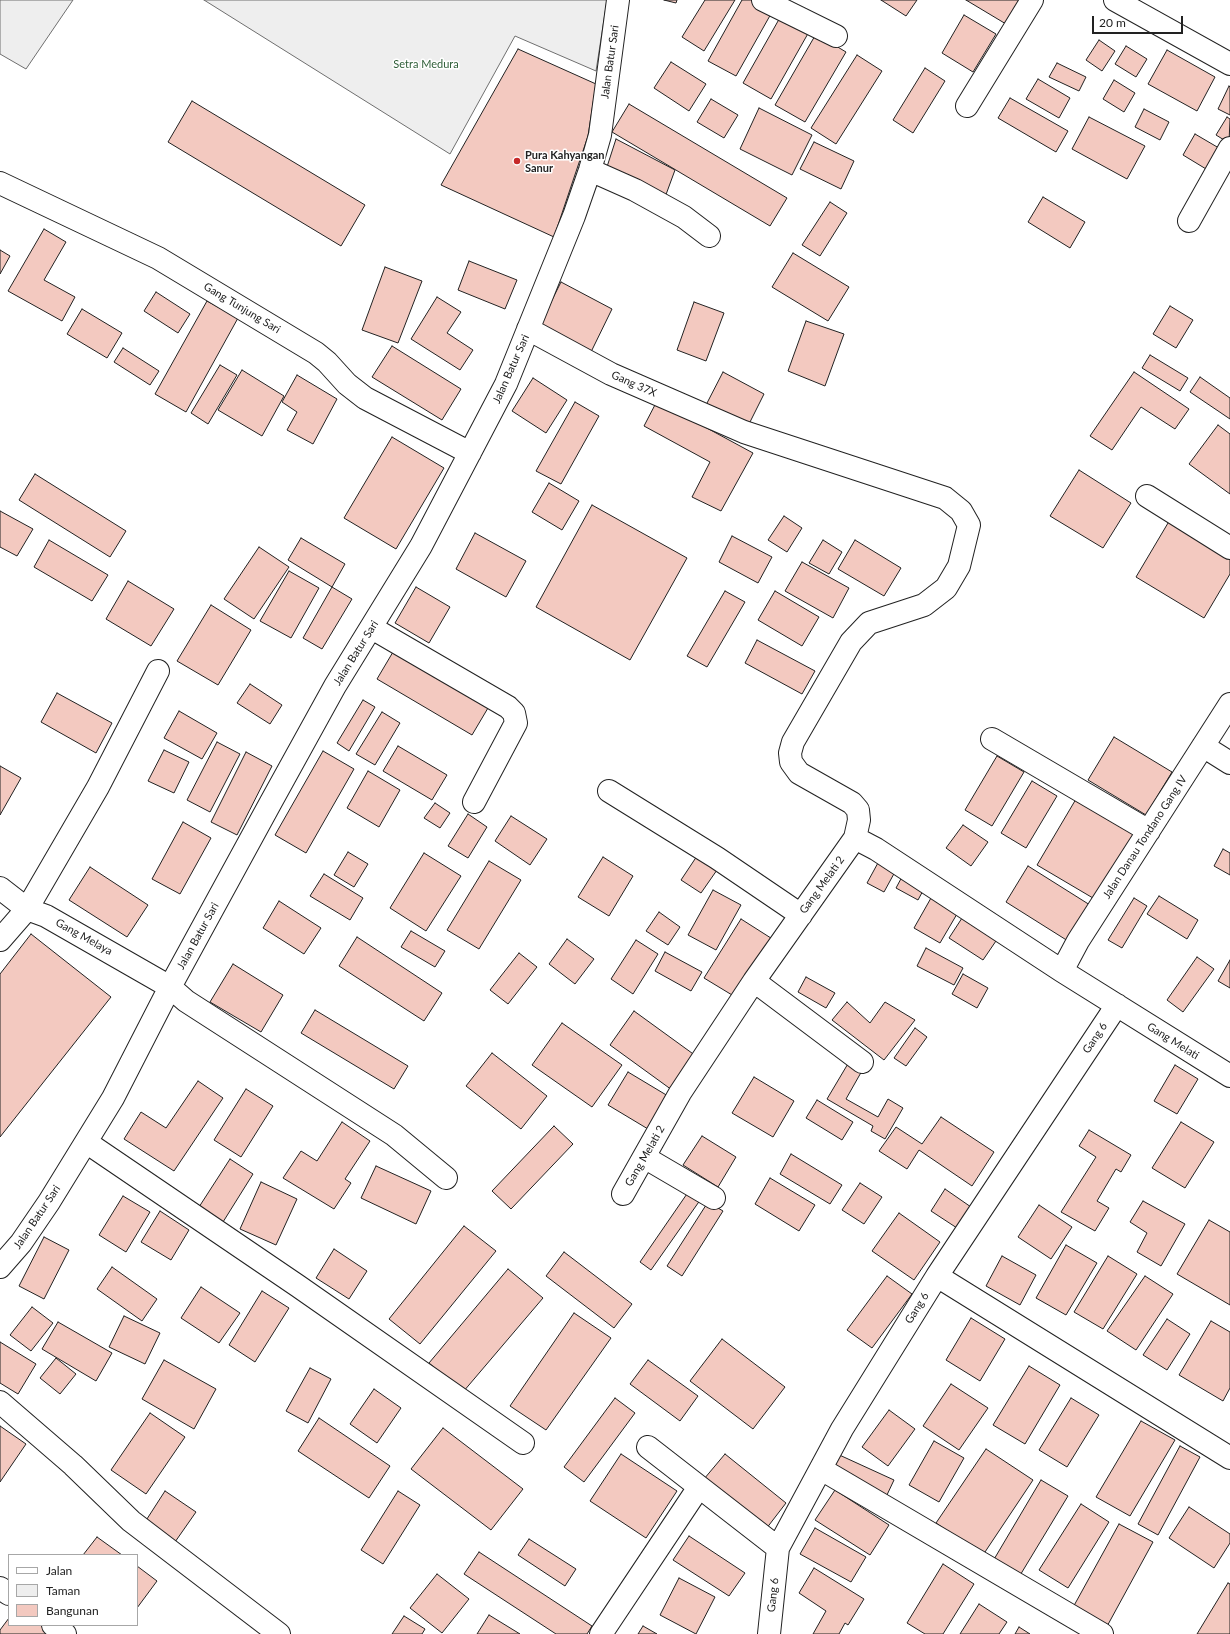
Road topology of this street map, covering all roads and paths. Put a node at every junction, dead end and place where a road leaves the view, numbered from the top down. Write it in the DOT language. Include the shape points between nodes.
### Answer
graph roads {
  1 [pos="618,0"];
  2 [pos="763,0"];
  3 [pos="1032,0"];
  4 [pos="1115,0"];
  5 [pos="836,36"];
  6 [pos="1230,64"];
  7 [pos="967,106"];
  8 [pos="1230,148"];
  9 [pos="590,170"];
  10 [pos="0,184"];
  11 [pos="1189,221"];
  12 [pos="709,236"];
  13 [pos="528,329"];
  14 [pos="470,453"];
  15 [pos="1147,496"];
  16 [pos="1230,548"];
  17 [pos="372,628"];
  18 [pos="158,672"];
  19 [pos="1230,704"];
  20 [pos="992,738"];
  21 [pos="1202,746"];
  22 [pos="1230,763"];
  23 [pos="609,791"];
  24 [pos="474,802"];
  25 [pos="1149,831"];
  26 [pos="856,838"];
  27 [pos="0,888"];
  28 [pos="27,909"];
  29 [pos="801,915"];
  30 [pos="0,940"];
  31 [pos="1062,971"];
  32 [pos="754,981"];
  33 [pos="170,987"];
  34 [pos="1117,1005"];
  35 [pos="862,1062"];
  36 [pos="1230,1076"];
  37 [pos="86,1142"];
  38 [pos="644,1157"];
  39 [pos="446,1178"];
  40 [pos="623,1194"];
  41 [pos="714,1198"];
  42 [pos="0,1267"];
  43 [pos="937,1276"];
  44 [pos="0,1402"];
  45 [pos="523,1443"];
  46 [pos="648,1447"];
  47 [pos="1230,1458"];
  48 [pos="821,1468"];
  49 [pos="700,1487"];
  50 [pos="778,1548"];
  51 [pos="54,1626"];
  52 [pos="65,1634"];
  53 [pos="280,1634"];
  54 [pos="601,1634"];
  55 [pos="769,1634"];
  56 [pos="1102,1634"];
  1 -- 9 [label="street, Jalan Batur Sari" via="600,135"];
  2 -- 5 [label="street"];
  3 -- 7 [label="street"];
  4 -- 6 [label="street"];
  8 -- 11 [label="street"];
  9 -- 12 [label="street" via="635,190 679,214"];
  9 -- 13 [label="street, Jalan Batur Sari"];
  10 -- 14 [label="street, Gang Tunjung Sari" via="158,258 316,353 365,398"];
  13 -- 14 [label="street, Jalan Batur Sari" via="506,384"];
  13 -- 26 [label="street, Gang 37X" via="611,374 744,432 945,498 961,511 969,525 959,566 946,588 924,604 869,623 851,642 790,753 791,762 799,773 852,803 858,810"];
  14 -- 17 [label="street, Jalan Batur Sari" via="422,546"];
  15 -- 16 [label="street"];
  17 -- 24 [label="street" via="508,707 514,713 516,723"];
  17 -- 33 [label="street, Jalan Batur Sari" via="328,699"];
  18 -- 28 [label="street" via="98,787"];
  19 -- 21 [label="street, Jalan Danau Tondano Gang IV"];
  20 -- 25 [label="street"];
  21 -- 22 [label="street"];
  21 -- 25 [label="street, Jalan Danau Tondano Gang IV"];
  23 -- 29 [label="street" via="717,858"];
  25 -- 31 [label="street, Jalan Danau Tondano Gang IV" via="1078,941"];
  26 -- 29 [label="street, Gang Melati 2"];
  26 -- 31 [label="street" via="876,848"];
  27 -- 28 [label="street, Gang Melaya"];
  28 -- 30 [label="street"];
  28 -- 33 [label="street, Gang Melaya" via="46,916"];
  29 -- 32 [label="street, Gang Melati 2"];
  31 -- 34 [label="street"];
  32 -- 35 [label="street"];
  32 -- 38 [label="street, Gang Melati 2" via="680,1093"];
  33 -- 37 [label="street, Jalan Batur Sari" via="113,1098"];
  33 -- 39 [label="street, Gang Melaya" via="186,1001 394,1135"];
  34 -- 36 [label="street, Gang Melati"];
  34 -- 43 [label="street, Gang 6"];
  37 -- 42 [label="street, Jalan Batur Sari" via="21,1243"];
  37 -- 45 [label="street"];
  38 -- 40 [label="street, Gang Melati 2"];
  38 -- 41 [label="street"];
  43 -- 47 [label="street"];
  43 -- 48 [label="street, Gang 6" via="842,1429"];
  44 -- 53 [label="street" via="73,1465 131,1521"];
  46 -- 49 [label="street"];
  48 -- 50 [label="street, Gang 6"];
  48 -- 56 [label="street"];
  49 -- 50 [label="street"];
  49 -- 54 [label="street"];
  50 -- 55 [label="street, Gang 6"];
  51 -- 52 [label="street"];
}
